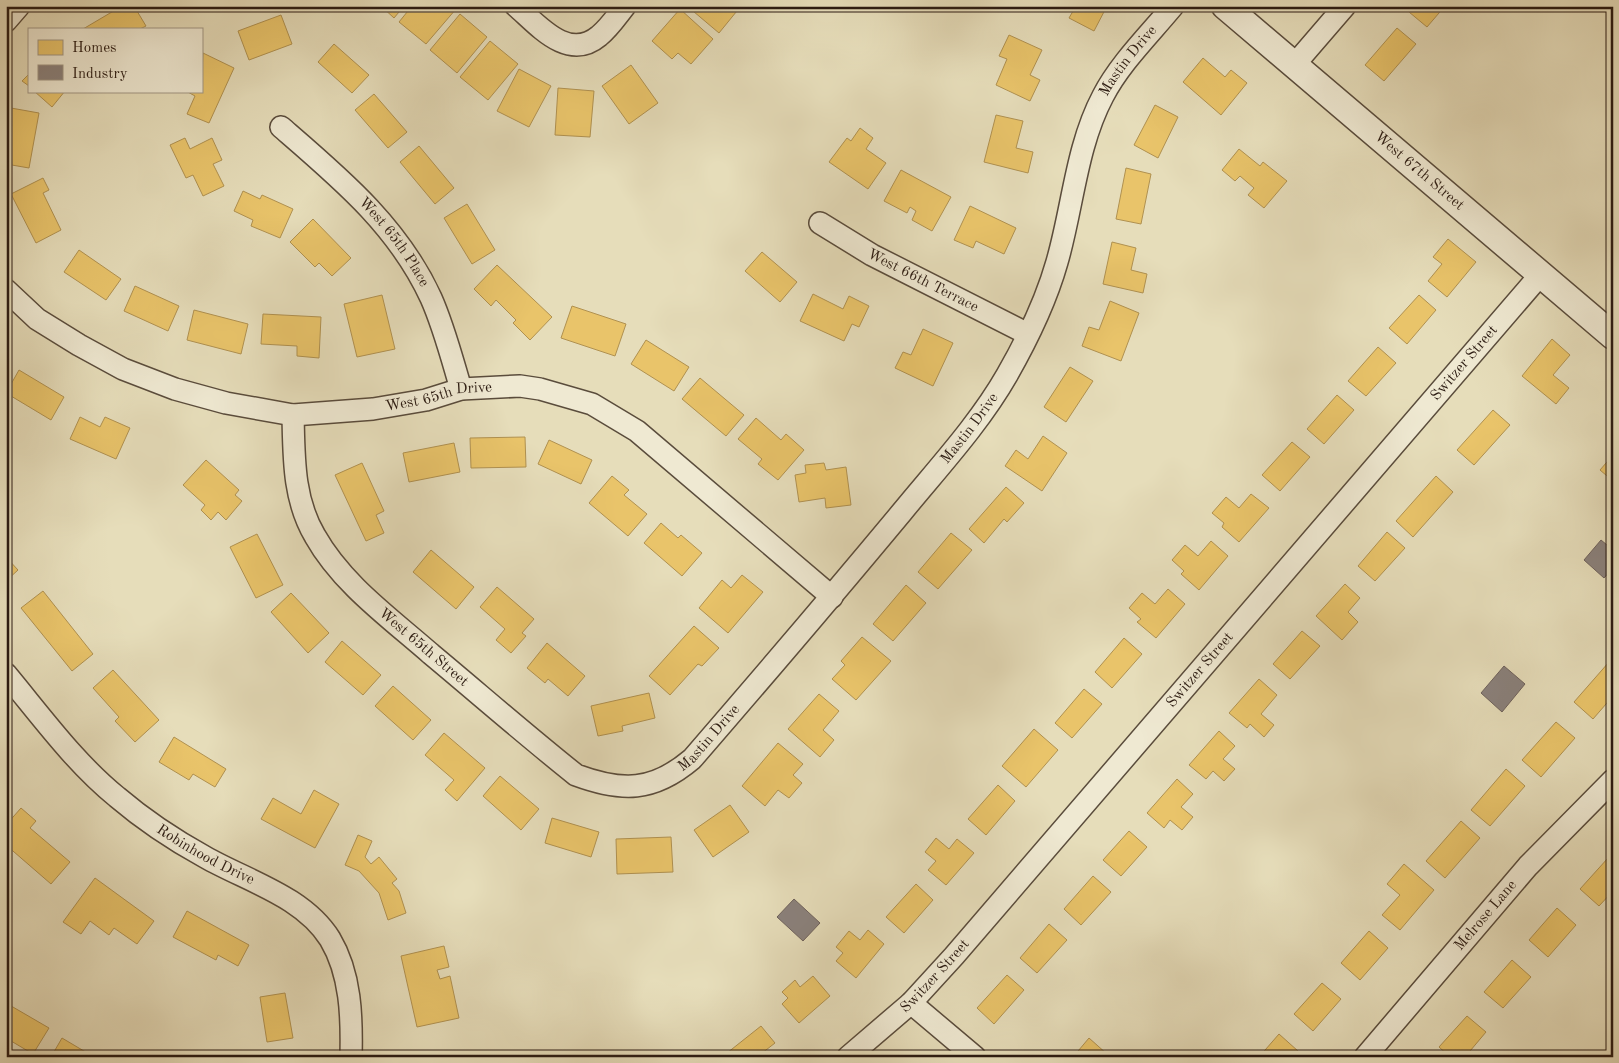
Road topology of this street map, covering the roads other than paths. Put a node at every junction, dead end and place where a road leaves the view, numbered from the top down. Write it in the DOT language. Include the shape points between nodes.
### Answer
graph roads {
  1 [pos="19,6"];
  2 [pos="516,6"];
  3 [pos="625,6"];
  4 [pos="1173,6"];
  5 [pos="1225,6"];
  6 [pos="1344,6"];
  7 [pos="6,21"];
  8 [pos="1294,64"];
  9 [pos="281,127"];
  10 [pos="820,223"];
  11 [pos="1541,274"];
  12 [pos="6,290"];
  13 [pos="1028,334"];
  14 [pos="1613,336"];
  15 [pos="461,389"];
  16 [pos="293,415"];
  17 [pos="832,597"];
  18 [pos="6,674"];
  19 [pos="1613,780"];
  20 [pos="655,781"];
  21 [pos="911,1003"];
  22 [pos="351,1057"];
  23 [pos="848,1057"];
  24 [pos="975,1057"];
  25 [pos="1365,1057"];
  1 -- 7 [label="street"];
  2 -- 3 [label="street" via="556,41 570,45 587,43 599,37"];
  4 -- 13 [label="street, Mastin Drive" via="1103,94 1090,125 1056,263"];
  5 -- 8 [label="street, West 67th Street"];
  6 -- 8 [label="street"];
  8 -- 11 [label="street, West 67th Street"];
  9 -- 15 [label="street, West 65th Place" via="352,188 384,222 409,256 431,299"];
  10 -- 13 [label="street, West 66th Terrace" via="872,256"];
  11 -- 14 [label="street, West 67th Street"];
  11 -- 21 [label="street, Switzer Street"];
  12 -- 16 [label="street, West 65th Drive" via="38,319 123,369 184,392"];
  13 -- 17 [label="street, Mastin Drive" via="1007,376 980,416"];
  15 -- 16 [label="street, West 65th Drive" via="426,400 373,409"];
  15 -- 17 [label="street, West 65th Drive" via="520,386 540,389 592,404 623,421"];
  16 -- 20 [label="street, West 65th Street" via="294,472 302,504 314,535 332,563 375,605 576,775 603,785 627,788"];
  17 -- 20 [label="street, Mastin Drive" via="692,759 679,770"];
  18 -- 22 [label="street, Robinhood Drive" via="87,769 117,797 205,857 282,896 313,917 330,939 342,967 350,999"];
  19 -- 25 [label="street, Melrose Lane" via="1528,866"];
  21 -- 23 [label="street, Switzer Street"];
  21 -- 24 [label="street"];
}
